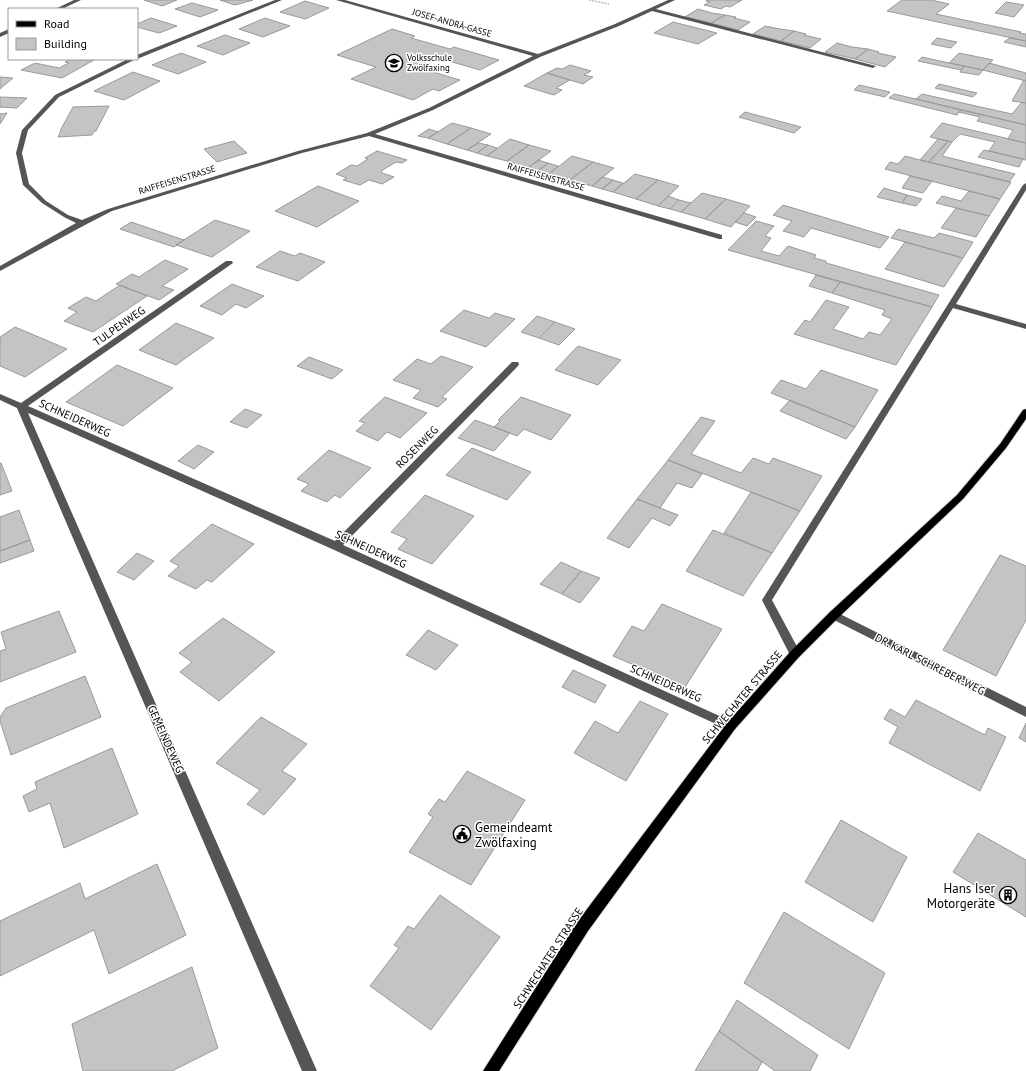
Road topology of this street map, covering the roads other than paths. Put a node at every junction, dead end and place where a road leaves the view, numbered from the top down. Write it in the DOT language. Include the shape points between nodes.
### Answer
graph roads {
  1 [pos="78,0"];
  2 [pos="280,0"];
  3 [pos="339,0"];
  4 [pos="672,0"];
  5 [pos="60,8"];
  6 [pos="653,10"];
  7 [pos="538,56"];
  8 [pos="138,58"];
  9 [pos="131,60"];
  10 [pos="873,66"];
  11 [pos="369,134"];
  12 [pos="1026,185"];
  13 [pos="82,222"];
  14 [pos="719,237"];
  15 [pos="229,263"];
  16 [pos="0,269"];
  17 [pos="952,305"];
  18 [pos="1026,326"];
  19 [pos="515,364"];
  20 [pos="0,398"];
  21 [pos="21,407"];
  22 [pos="1026,412"];
  23 [pos="336,546"];
  24 [pos="834,614"];
  25 [pos="795,654"];
  26 [pos="1026,712"];
  27 [pos="732,726"];
  28 [pos="310,1071"];
  29 [pos="490,1071"];
  1 -- 5 [label="street"];
  2 -- 8 [label="street"];
  3 -- 7 [label="street, JOSEF-ANDRÄ-GASSE"];
  4 -- 6 [label="street, RAIFFEISENSTRASSE"];
  6 -- 7 [label="street, RAIFFEISENSTRASSE"];
  6 -- 10 [label="street"];
  7 -- 11 [label="street, RAIFFEISENSTRASSE" via="431,109"];
  9 -- 13 [label="street" via="57,96 25,130 19,153 26,185 44,202 66,216"];
  11 -- 13 [label="street, RAIFFEISENSTRASSE" via="300,152 110,210"];
  11 -- 14 [label="street, RAIFFEISENSTRASSE"];
  12 -- 17 [label="street"];
  13 -- 16 [label="street, RAIFFEISENSTRASSE"];
  15 -- 21 [label="street, TULPENWEG"];
  17 -- 18 [label="street"];
  17 -- 25 [label="street" via="767,600"];
  19 -- 23 [label="street, ROSENWEG"];
  20 -- 21 [label="street, SCHNEIDERWEG"];
  21 -- 23 [label="street, SCHNEIDERWEG"];
  21 -- 28 [label="street, GEMEINDEWEG"];
  22 -- 24 [label="main road, SCHWECHATER STRASSE" via="1004,446 960,498"];
  23 -- 27 [label="street, SCHNEIDERWEG"];
  24 -- 25 [label="main road, SCHWECHATER STRASSE"];
  24 -- 26 [label="street, DR. KARL SCHREBER-WEG"];
  25 -- 27 [label="main road, SCHWECHATER STRASSE"];
  27 -- 29 [label="main road, SCHWECHATER STRASSE" via="583,926"];
}
